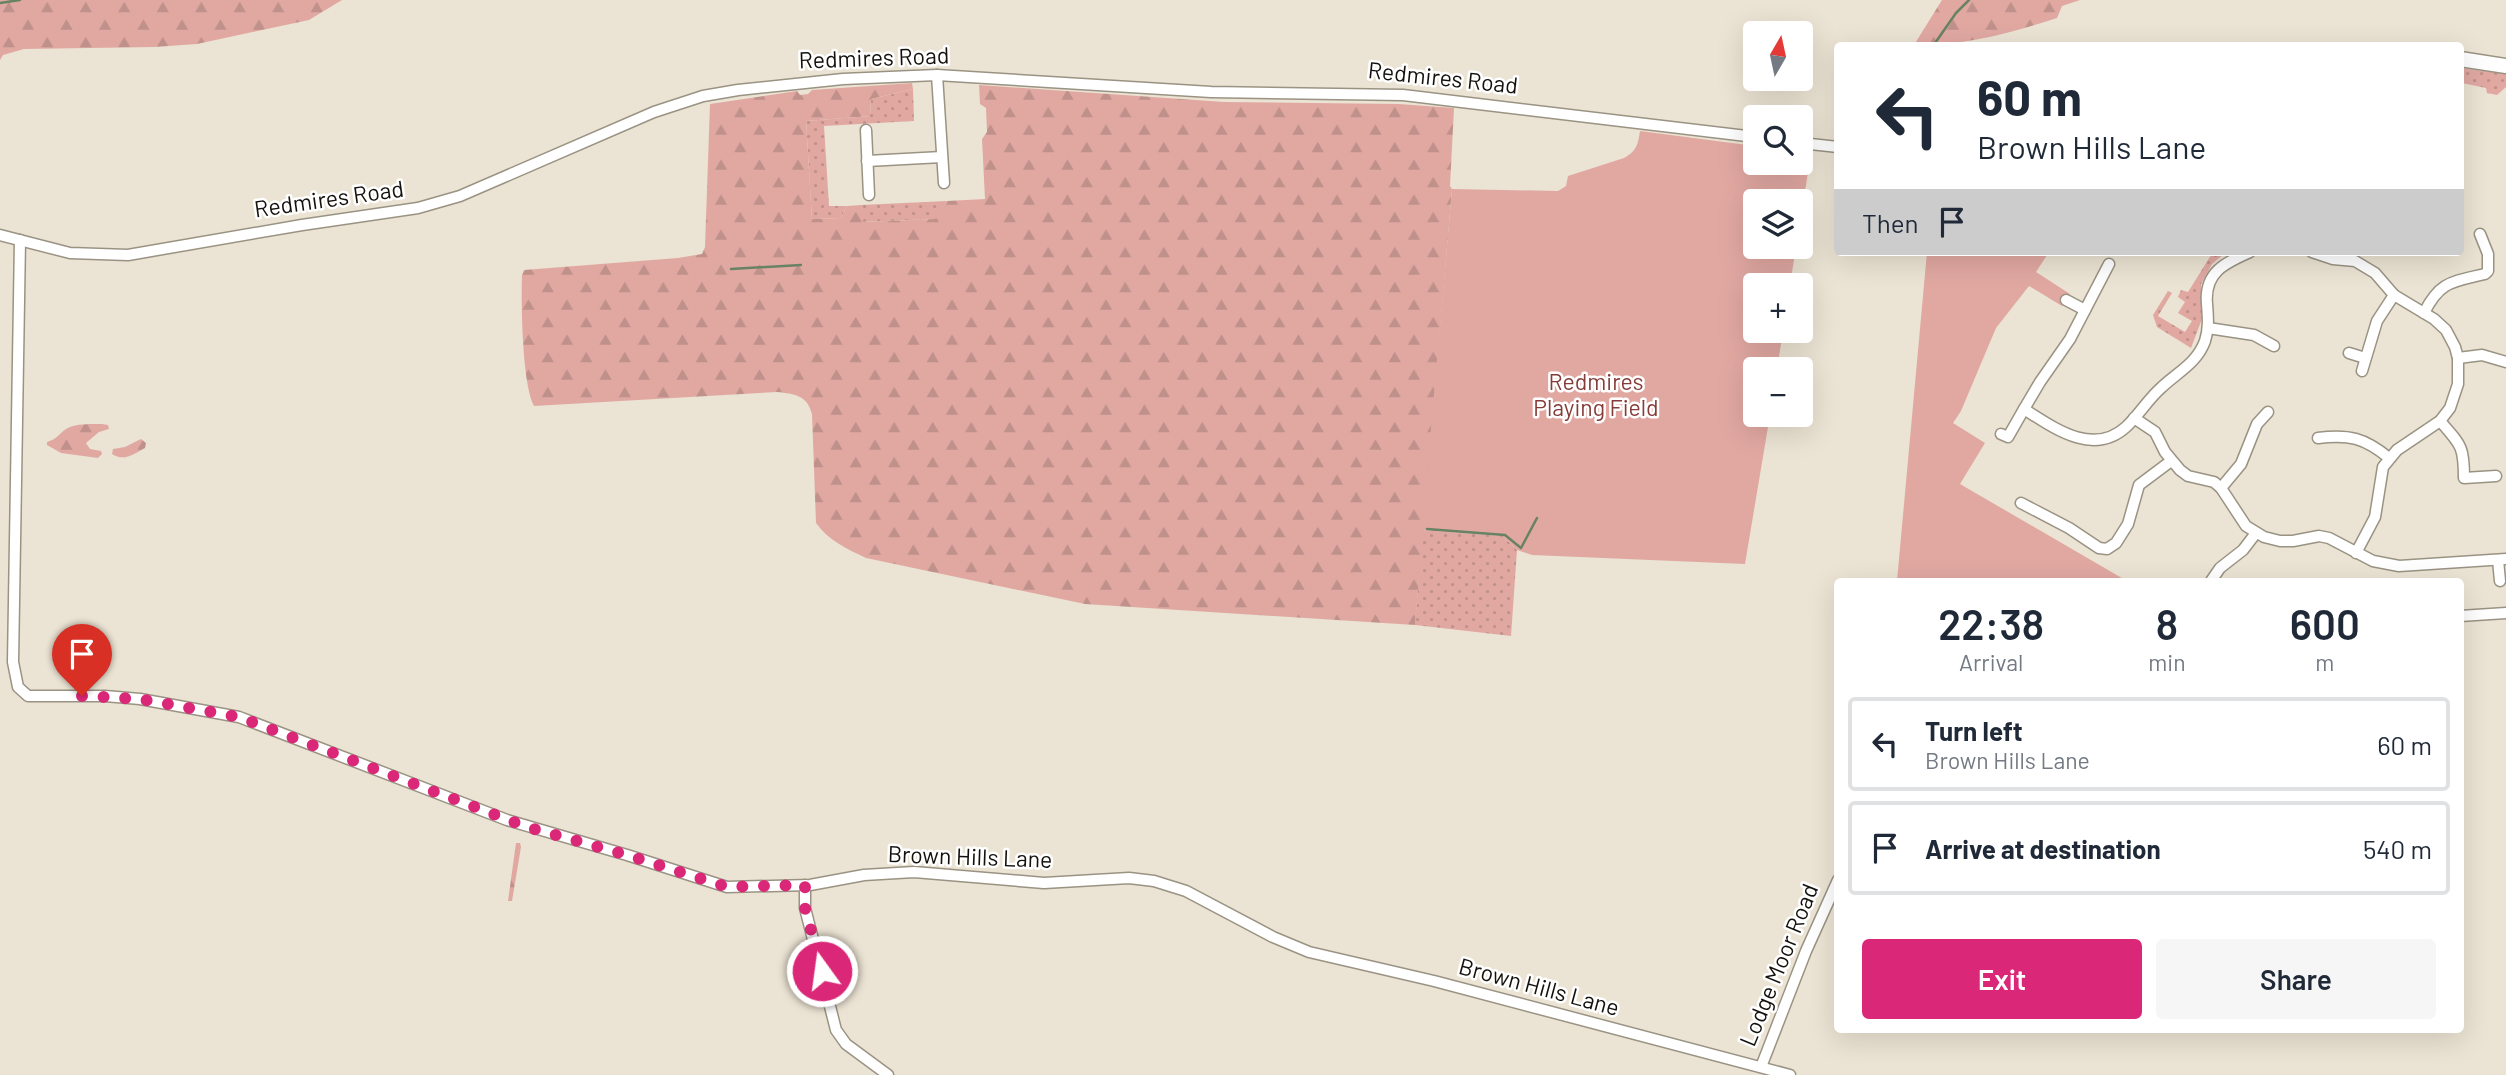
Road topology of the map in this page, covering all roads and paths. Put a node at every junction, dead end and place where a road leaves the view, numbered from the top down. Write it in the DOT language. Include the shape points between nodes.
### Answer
graph roads {
  1 [pos="2464,60"];
  2 [pos="2506,66"];
  3 [pos="937,75"];
  4 [pos="866,130"];
  5 [pos="1743,136"];
  6 [pos="1813,144"];
  7 [pos="1834,147"];
  8 [pos="942,157"];
  9 [pos="867,160"];
  10 [pos="944,183"];
  11 [pos="869,195"];
  12 [pos="2480,234"];
  13 [pos="0,235"];
  14 [pos="20,240"];
  15 [pos="2240,256"];
  16 [pos="2324,256"];
  17 [pos="2356,256"];
  18 [pos="2109,264"];
  19 [pos="2487,272"];
  20 [pos="2495,281"];
  21 [pos="2394,295"];
  22 [pos="2066,300"];
  23 [pos="2085,310"];
  24 [pos="2424,313"];
  25 [pos="2208,328"];
  26 [pos="2274,346"];
  27 [pos="2349,353"];
  28 [pos="2365,358"];
  29 [pos="2458,358"];
  30 [pos="2506,362"];
  31 [pos="2362,371"];
  32 [pos="2024,409"];
  33 [pos="2268,412"];
  34 [pos="2134,418"];
  35 [pos="2440,421"];
  36 [pos="2004,435"];
  37 [pos="2318,439"];
  38 [pos="2389,458"];
  39 [pos="2171,461"];
  40 [pos="2496,476"];
  41 [pos="2221,488"];
  42 [pos="2021,503"];
  43 [pos="2256,533"];
  44 [pos="2356,553"];
  45 [pos="2502,560"];
  46 [pos="2213,578"];
  47 [pos="2500,581"];
  48 [pos="2506,612"];
  49 [pos="2464,617"];
  50 [pos="805,885"];
  51 [pos="1834,889"];
  52 [pos="1761,1067"];
  53 [pos="888,1075"];
  54 [pos="1790,1075"];
  1 -- 2 [label="street"];
  3 -- 5 [label="street, Redmires Road" via="1211,92 1381,93"];
  3 -- 8 [label="street"];
  3 -- 14 [label="street, Redmires Road" via="810,82 703,96 654,112 460,196 418,208 128,255 80,254"];
  4 -- 9 [label="street"];
  6 -- 7 [label="street"];
  8 -- 9 [label="street"];
  8 -- 10 [label="street"];
  9 -- 11 [label="street"];
  12 -- 19 [label="street" via="2488,254"];
  13 -- 14 [label="street, Redmires Road"];
  14 -- 50 [label="street, Brown Hills Lane" via="13,662 23,694 140,699 231,715 527,827 713,883 738,888"];
  15 -- 25 [label="street" via="2212,277 2207,291"];
  16 -- 17 [label="street"];
  17 -- 21 [label="street"];
  18 -- 23 [label="street"];
  19 -- 20 [label="street"];
  19 -- 24 [label="street" via="2440,288"];
  21 -- 24 [label="street"];
  21 -- 28 [label="street" via="2377,321"];
  22 -- 23 [label="street"];
  23 -- 32 [label="street"];
  24 -- 29 [label="street" via="2446,330"];
  25 -- 26 [label="street" via="2253,335"];
  25 -- 34 [label="street" via="2195,359"];
  27 -- 28 [label="street"];
  28 -- 31 [label="street"];
  29 -- 30 [label="street" via="2482,355"];
  29 -- 35 [label="street" via="2456,396"];
  32 -- 34 [label="street" via="2081,439 2111,436"];
  32 -- 36 [label="street"];
  33 -- 41 [label="street" via="2257,424 2241,464"];
  34 -- 39 [label="street" via="2155,432"];
  35 -- 38 [label="street"];
  35 -- 40 [label="street" via="2461,446 2464,478"];
  37 -- 38 [label="street" via="2337,431 2369,442"];
  38 -- 44 [label="street" via="2381,475 2375,517"];
  39 -- 41 [label="street" via="2188,476"];
  39 -- 42 [label="street" via="2140,485 2128,524 2107,549"];
  41 -- 43 [label="street"];
  43 -- 44 [label="street" via="2280,541 2329,538"];
  43 -- 46 [label="street"];
  44 -- 45 [label="street" via="2399,566"];
  45 -- 47 [label="street"];
  48 -- 49 [label="street"];
  50 -- 52 [label="street, Brown Hills Lane" via="914,872 1044,883 1154,881 1186,891 1308,952"];
  50 -- 53 [label="street" via="805,908 836,1030 846,1044"];
  51 -- 52 [label="street, Lodge Moor Road"];
  52 -- 54 [label="street, Brown Hills Lane"];
}
